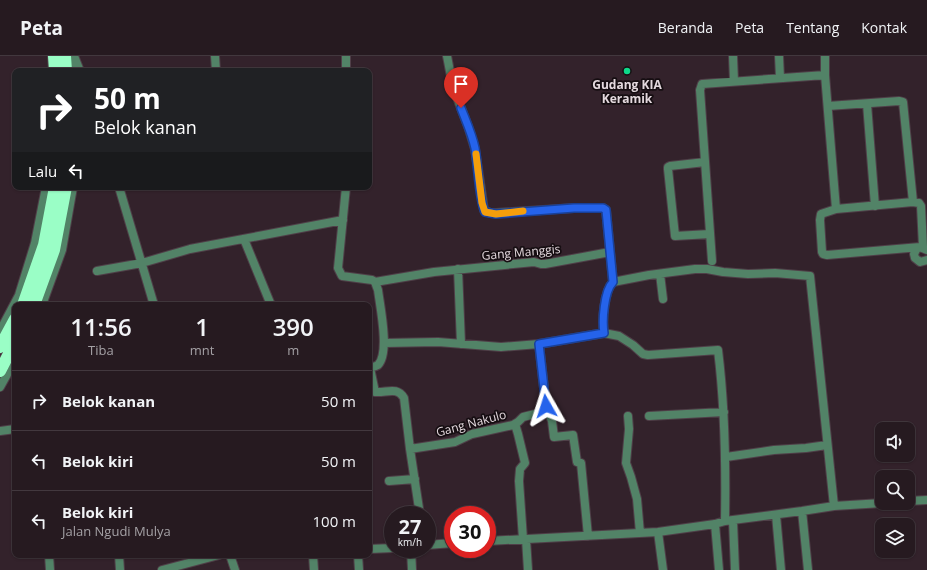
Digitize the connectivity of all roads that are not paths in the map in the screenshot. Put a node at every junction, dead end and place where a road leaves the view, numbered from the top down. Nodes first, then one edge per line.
1 (65, 56) edge
2 (71, 56) edge
3 (74, 56) edge
4 (215, 56) edge
5 (346, 56) edge
6 (448, 56) edge
7 (733, 56) edge
8 (779, 56) edge
9 (825, 56) edge
10 (66, 68) edge
11 (72, 68) edge
12 (79, 68) edge
13 (216, 68) edge
14 (346, 68) edge
15 (825, 75) junction
16 (780, 78) junction
17 (734, 81) junction
18 (867, 104) junction
19 (828, 106) junction
20 (706, 162) junction
21 (45, 190) edge
22 (54, 190) edge
23 (65, 190) edge
24 (72, 190) edge
25 (120, 190) edge
26 (346, 190) edge
27 (914, 202) junction
28 (875, 206) junction
29 (836, 209) junction
30 (343, 220) junction
31 (710, 234) junction
32 (244, 239) junction
33 (922, 249) edge
34 (610, 252) junction
35 (927, 260) edge
36 (712, 261) dead end
37 (142, 262) junction
38 (458, 269) junction
39 (97, 271) dead end
40 (660, 274) junction
41 (375, 282) junction
42 (613, 282) junction
43 (663, 299) dead end
44 (15, 302) edge
45 (25, 302) edge
46 (35, 302) edge
47 (43, 302) edge
48 (153, 302) edge
49 (270, 302) edge
50 (12, 308) edge
51 (12, 325) edge
52 (0, 331) edge
53 (604, 333) junction
54 (384, 343) junction
55 (462, 344) junction
56 (539, 344) junction
57 (0, 347) edge
58 (12, 348) edge
59 (12, 366) edge
60 (372, 367) edge
61 (0, 371) edge
62 (372, 378) edge
63 (0, 388) edge
64 (547, 411) junction
65 (724, 412) junction
66 (628, 416) dead end
67 (649, 416) dead end
68 (515, 424) junction
69 (12, 429) edge
70 (0, 431) edge
71 (827, 445) junction
72 (410, 449) junction
73 (726, 457) junction
74 (415, 479) junction
75 (389, 481) dead end
76 (927, 500) edge
77 (915, 501) edge
78 (875, 503) edge
79 (419, 506) edge
80 (834, 506) junction
81 (802, 512) junction
82 (776, 515) junction
83 (729, 521) junction
84 (715, 524) junction
85 (658, 532) junction
86 (640, 533) junction
87 (588, 536) junction
88 (525, 539) junction
89 (496, 541) edge
90 (384, 548) edge
91 (372, 549) edge
92 (49, 558) edge
93 (119, 558) edge
94 (208, 558) edge
95 (231, 558) edge
96 (313, 558) edge
97 (358, 558) edge
98 (411, 558) edge
99 (50, 570) edge
100 (120, 570) edge
101 (162, 570) edge
102 (234, 570) edge
103 (314, 570) edge
104 (359, 570) edge
105 (412, 570) edge
106 (528, 570) edge
107 (663, 570) edge
108 (719, 570) edge
109 (734, 570) edge
110 (781, 570) edge
111 (808, 570) edge

1 - 10 highway
2 - 11 street
3 - 12 street
4 - 13 street
5 - 14 street
6 - 34 street
7 - 17 street
8 - 16 street
9 - 15 street
15 - 16 street
15 - 19 street
16 - 17 street
17 - 20 street
18 - 19 street
18 - 27 street
18 - 28 street
19 - 29 street
20 - 31 street
20 - 31 street
21 - 44 street
22 - 45 highway
23 - 46 highway
24 - 47 street
25 - 37 street
26 - 30 street
27 - 28 street
27 - 33 street
28 - 29 street
29 - 33 street
30 - 32 street
30 - 41 street
31 - 36 street
32 - 37 street
32 - 49 street
33 - 35 street
34 - 38 street, Gang Manggis
34 - 42 street
37 - 39 street
37 - 48 street
38 - 41 street, Gang Manggis
38 - 55 street
40 - 42 street
40 - 43 street
40 - 71 street
41 - 54 street
42 - 53 street
50 - 52 street
51 - 57 highway
53 - 56 street
53 - 65 street
54 - 55 street
54 - 60 street
55 - 56 street
56 - 64 street
58 - 61 highway
59 - 63 street
62 - 72 street
64 - 68 street, Gang Nakulo
64 - 87 street
65 - 67 street
65 - 73 street
66 - 86 street
68 - 72 street, Gang Nakulo
68 - 88 street
69 - 70 street
71 - 73 street
71 - 80 street
72 - 74 street
73 - 83 street
74 - 75 street
74 - 79 street
76 - 77 street
78 - 80 street
80 - 81 street
81 - 82 street
81 - 111 street
82 - 83 street
82 - 110 street
83 - 84 street
83 - 109 street
84 - 85 street
84 - 108 street
85 - 86 street
85 - 107 street
86 - 87 street
87 - 88 street
88 - 89 street
88 - 106 street
90 - 91 street
92 - 99 street
93 - 100 street
94 - 101 street
95 - 102 street
96 - 103 street
97 - 104 street
98 - 105 street

